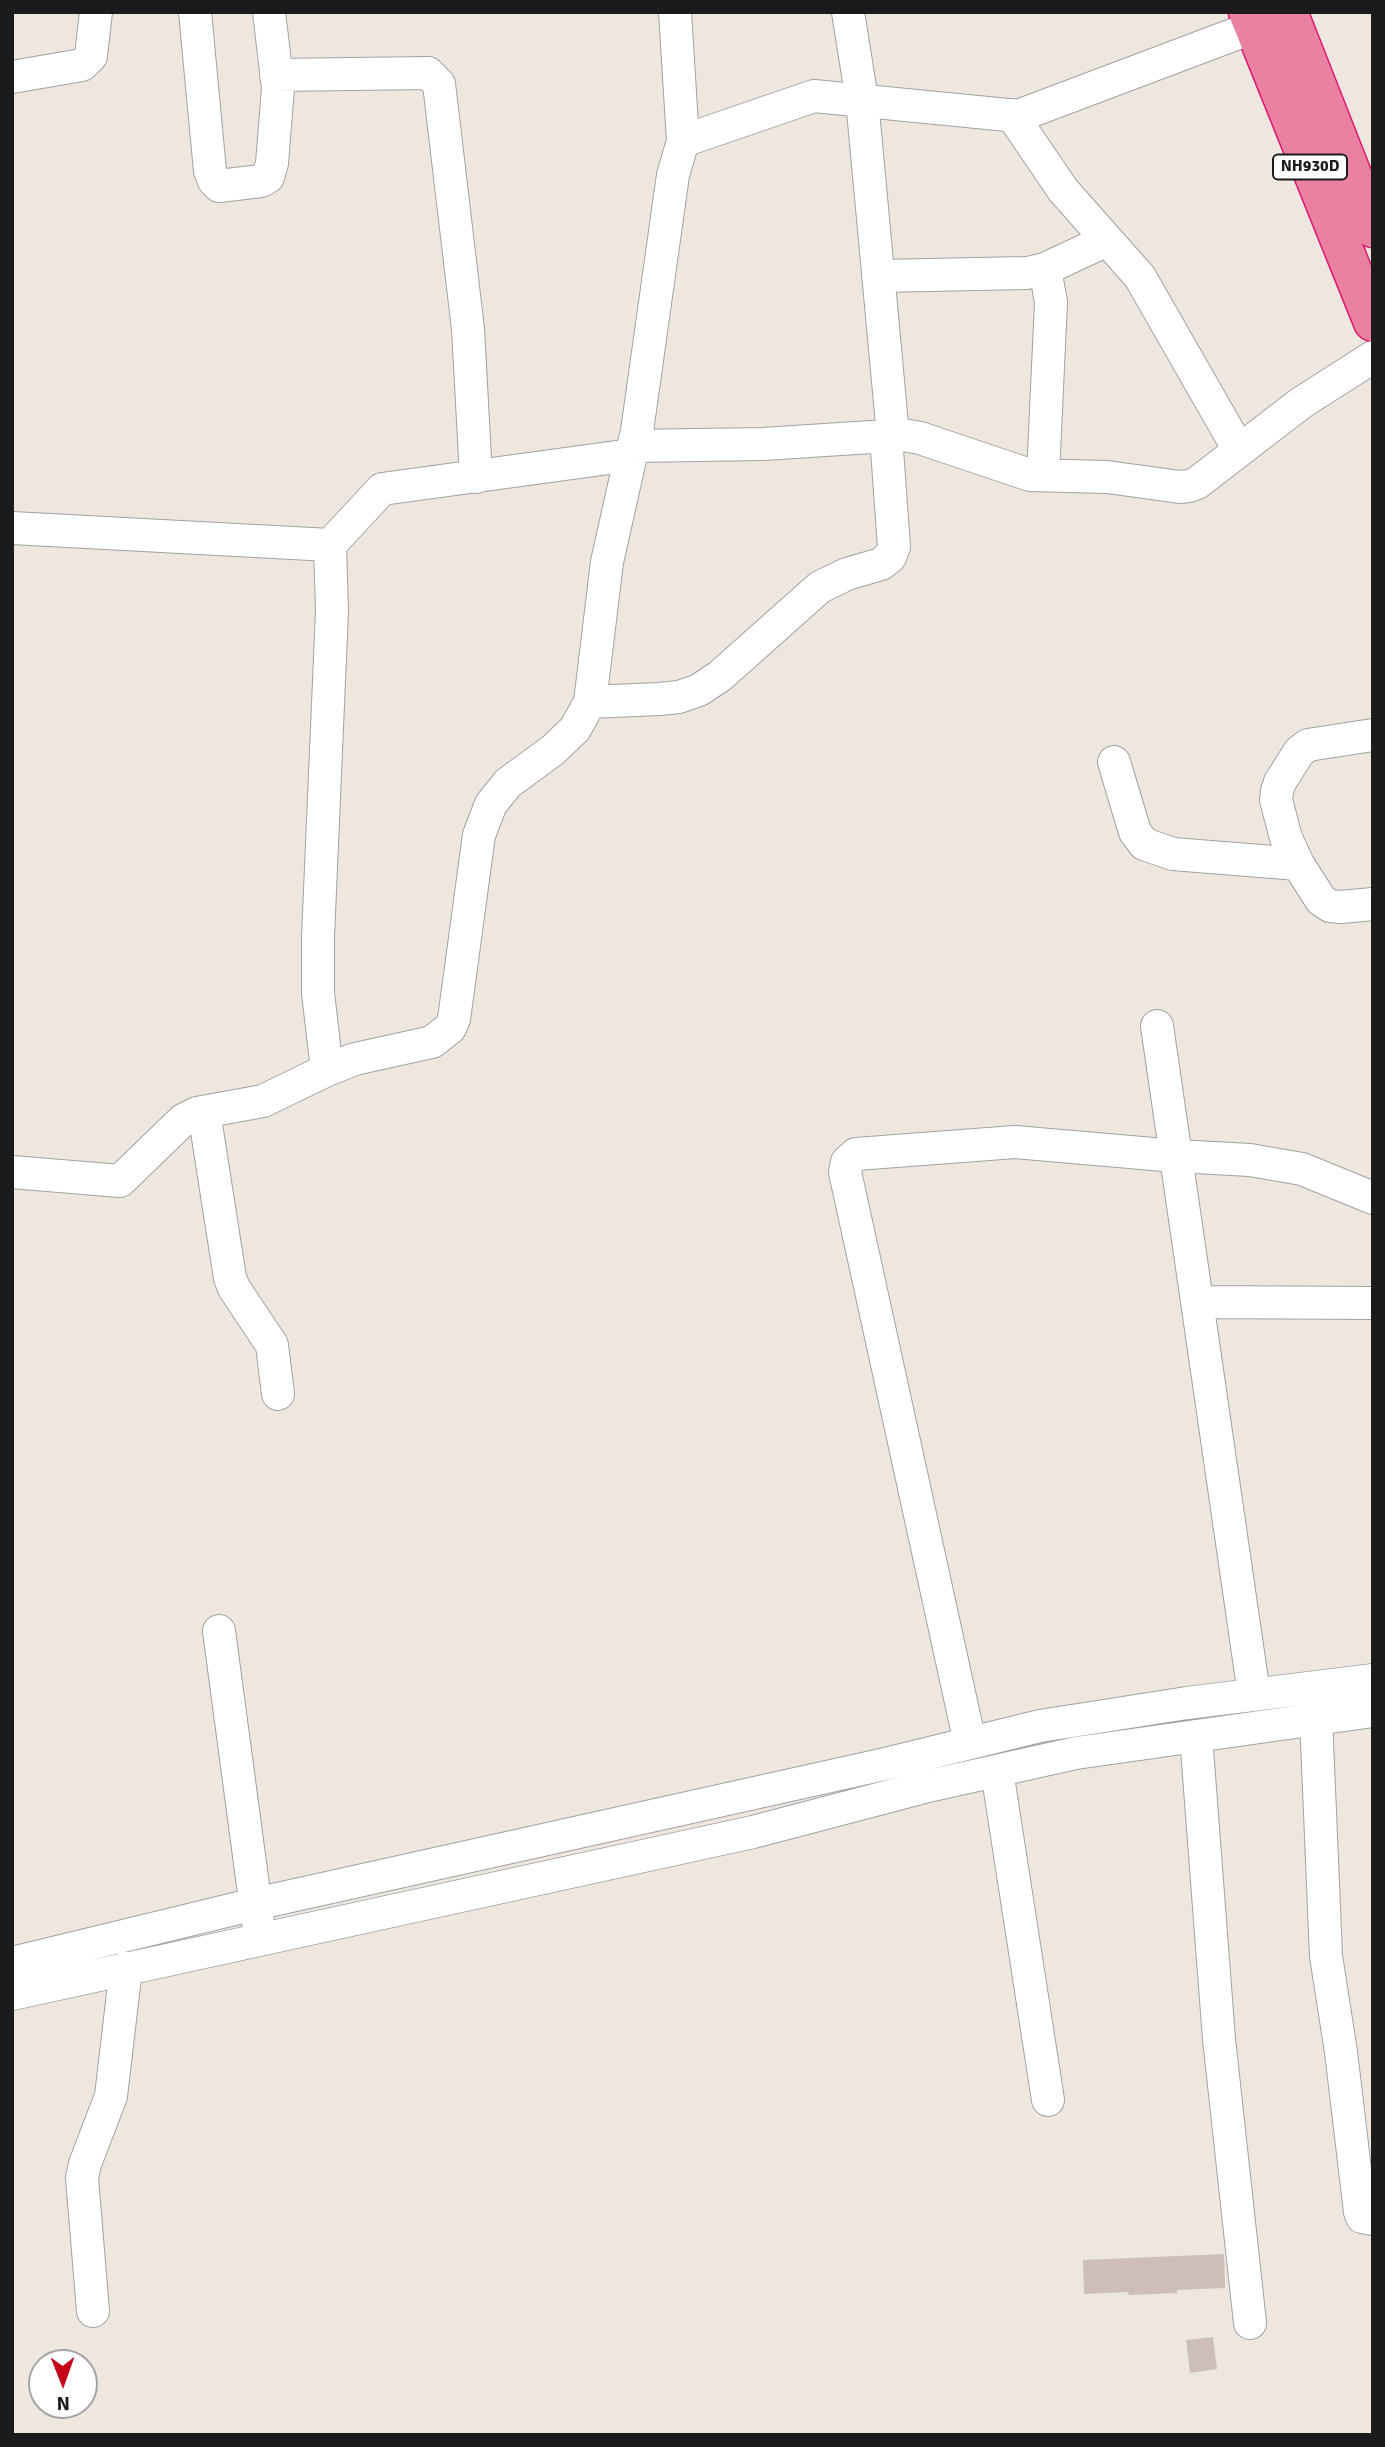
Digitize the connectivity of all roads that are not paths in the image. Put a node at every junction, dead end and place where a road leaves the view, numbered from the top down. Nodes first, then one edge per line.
1 (96, 12) edge
2 (195, 12) edge
3 (269, 12) edge
4 (675, 12) edge
5 (848, 12) edge
6 (1263, 17) edge
7 (276, 75) junction
8 (12, 77) edge
9 (862, 100) junction
10 (1012, 115) junction
11 (683, 141) junction
12 (1373, 228) edge
13 (1107, 240) junction
14 (1045, 269) junction
15 (878, 276) junction
16 (1373, 322) edge
17 (1373, 357) edge
18 (889, 436) junction
19 (1239, 450) junction
20 (632, 451) junction
21 (1043, 475) junction
22 (475, 477) junction
23 (12, 528) edge
24 (330, 545) junction
25 (590, 702) junction
26 (1371, 742) edge
27 (1114, 762) dead end
28 (1298, 864) junction
29 (1373, 904) edge
30 (1157, 1026) dead end
31 (327, 1070) junction
32 (204, 1112) junction
33 (1176, 1157) junction
34 (12, 1172) edge
35 (1373, 1198) edge
36 (1197, 1302) junction
37 (1373, 1303) edge
38 (278, 1394) dead end
39 (219, 1631) dead end
40 (1373, 1680) edge
41 (1254, 1694) junction
42 (1373, 1711) edge
43 (1315, 1717) junction
44 (1196, 1736) junction
45 (970, 1743) junction
46 (997, 1771) junction
47 (442, 1863) junction
48 (449, 1897) junction
49 (255, 1904) junction
50 (261, 1938) junction
51 (12, 1963) edge
52 (126, 1968) junction
53 (12, 1994) edge
54 (1048, 2100) dead end
55 (1373, 2219) edge
56 (93, 2311) dead end
57 (1250, 2323) dead end

1 - 8 street
2 - 7 street
3 - 7 street
4 - 11 street
5 - 9 street
6 - 10 street
6 - 12 highway, NH930D
6 - 16 highway, NH930D
7 - 22 street
9 - 10 street
9 - 11 street
9 - 15 street
10 - 13 street
11 - 20 street
13 - 14 street
13 - 19 street
14 - 15 street
14 - 21 street
15 - 18 street
17 - 19 street
18 - 20 street
18 - 21 street
18 - 25 street
19 - 21 street
20 - 22 street
20 - 25 street
22 - 24 street
23 - 24 street
24 - 31 street
25 - 31 street
26 - 28 street
27 - 28 street
28 - 29 street
30 - 33 street
31 - 32 street
32 - 34 street
32 - 38 street
33 - 35 street
33 - 36 street
33 - 45 street
36 - 37 street
36 - 41 street
39 - 49 street
40 - 41 street
41 - 45 street
42 - 43 street
43 - 44 street
43 - 55 street
44 - 46 street
44 - 57 street
45 - 47 street
46 - 48 street
46 - 54 street
47 - 48 street
47 - 49 street
48 - 50 street
49 - 50 street
49 - 51 street
50 - 52 street
52 - 53 street
52 - 56 street

